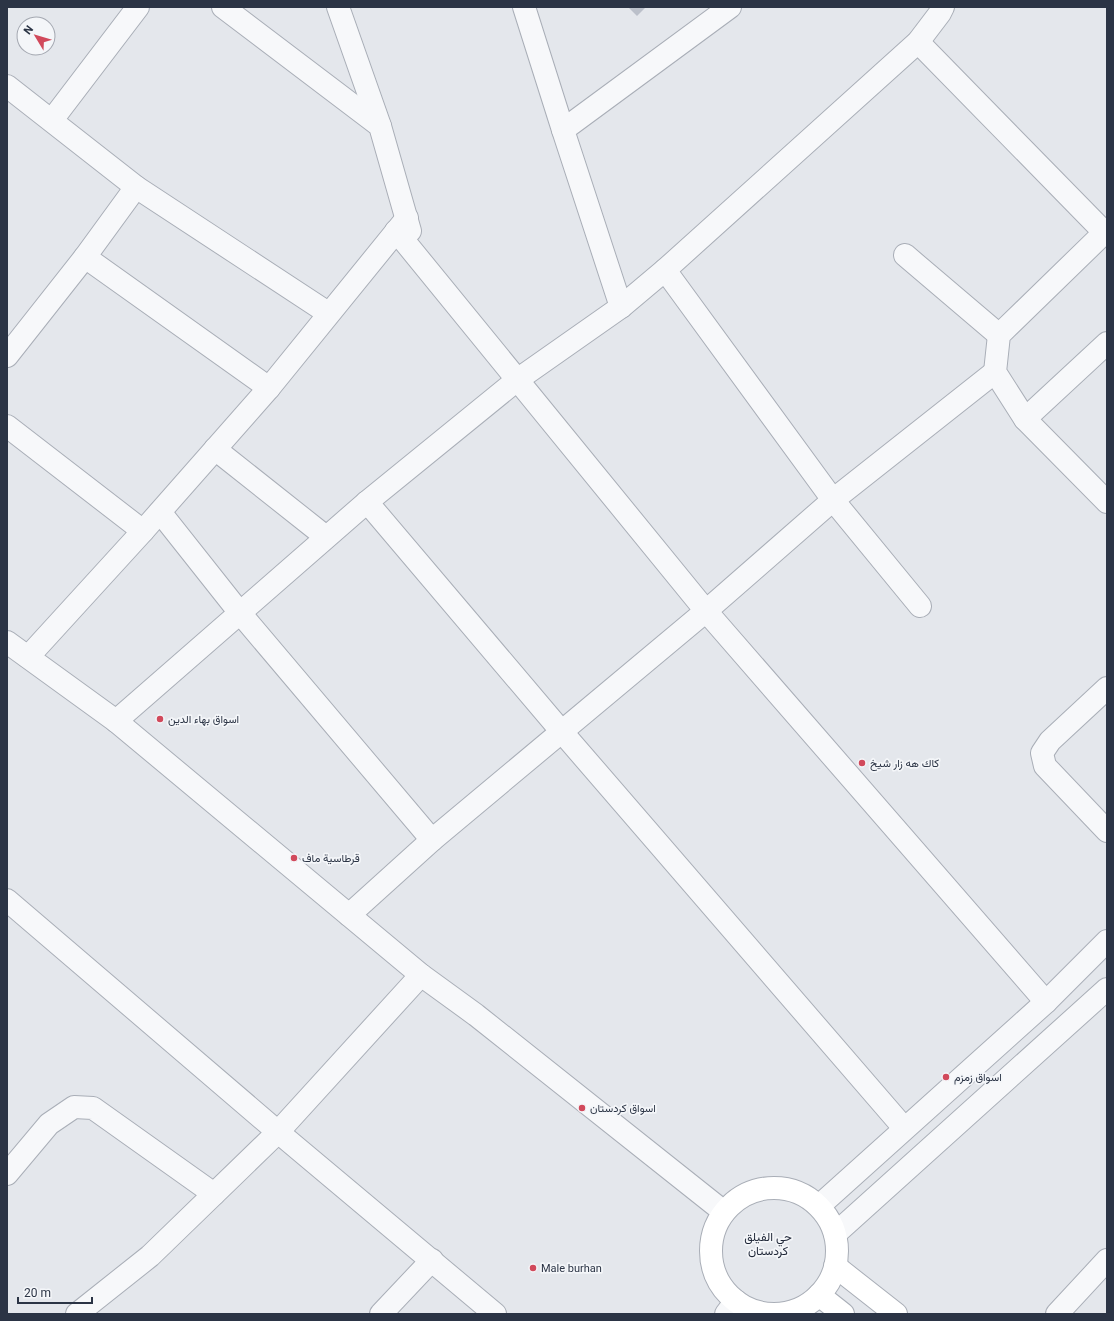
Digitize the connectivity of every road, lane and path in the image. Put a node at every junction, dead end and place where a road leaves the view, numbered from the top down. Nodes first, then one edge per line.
1 (138, 7) edge
2 (222, 7) edge
3 (338, 7) edge
4 (524, 7) edge
5 (943, 7) edge
6 (722, 10) edge
7 (918, 42) junction
8 (7, 86) edge
9 (52, 120) junction
10 (380, 126) junction
11 (563, 130) junction
12 (136, 187) junction
13 (401, 225) junction
14 (1106, 231) edge
15 (906, 255) dead end
16 (85, 256) junction
17 (665, 270) junction
18 (620, 307) junction
19 (328, 313) junction
20 (999, 335) junction
21 (1107, 343) edge
22 (7, 356) edge
23 (995, 372) junction
24 (517, 380) junction
25 (269, 388) junction
26 (1025, 419) junction
27 (7, 426) edge
28 (215, 449) junction
29 (833, 500) junction
30 (367, 502) junction
31 (1107, 502) edge
32 (160, 512) junction
33 (143, 531) junction
34 (326, 537) junction
35 (920, 606) dead end
36 (706, 611) junction
37 (240, 613) junction
38 (7, 642) edge
39 (28, 657) junction
40 (1107, 688) edge
41 (116, 721) junction
42 (562, 732) junction
43 (1107, 831) edge
44 (432, 840) junction
45 (7, 900) edge
46 (348, 915) junction
47 (1107, 941) edge
48 (421, 976) junction
49 (1107, 989) edge
50 (1046, 1002) junction
51 (904, 1128) junction
52 (278, 1132) junction
53 (7, 1174) edge
54 (214, 1194) junction
55 (819, 1206) junction
56 (724, 1212) junction
57 (835, 1234) junction
58 (432, 1260) junction
59 (1107, 1260) edge
60 (835, 1266) junction
61 (819, 1295) junction
62 (731, 1307) edge
63 (492, 1313) edge
64 (77, 1314) edge
65 (381, 1314) edge
66 (843, 1314) edge
67 (896, 1314) edge
68 (1057, 1314) edge

1 - 9 street
2 - 10 street
3 - 10 street
4 - 11 street
5 - 7 street
6 - 11 street
7 - 14 street
7 - 17 street
8 - 9 street
9 - 12 street
10 - 13 street
11 - 18 street
12 - 16 street
12 - 19 street
13 - 19 street
13 - 24 street
14 - 20 street
15 - 20 street
16 - 22 street
16 - 25 street
17 - 18 street
17 - 29 street
18 - 24 street
19 - 25 street
20 - 23 street
21 - 26 street
23 - 26 street
23 - 29 street
24 - 30 street
24 - 36 street
25 - 28 street
26 - 31 street
27 - 33 street
28 - 32 street
28 - 34 street
29 - 35 street
29 - 36 street
30 - 34 street
30 - 42 street
32 - 33 street
32 - 37 street
33 - 39 street
34 - 37 street
36 - 42 street
36 - 50 street
37 - 41 street
37 - 44 street
38 - 39 street
39 - 41 street
40 - 43 street
41 - 46 street
42 - 44 street
42 - 51 street
44 - 46 street
45 - 52 street
46 - 48 street
47 - 50 street
48 - 52 street
48 - 56 street
49 - 57 street
50 - 51 street
51 - 55 street
52 - 54 street
52 - 58 street
53 - 54 street
54 - 64 street
55 - 56 street
55 - 57 street
56 - 62 street
57 - 60 street
58 - 63 street
58 - 65 street
59 - 68 street
60 - 61 street
60 - 67 street
61 - 62 street
61 - 66 street

